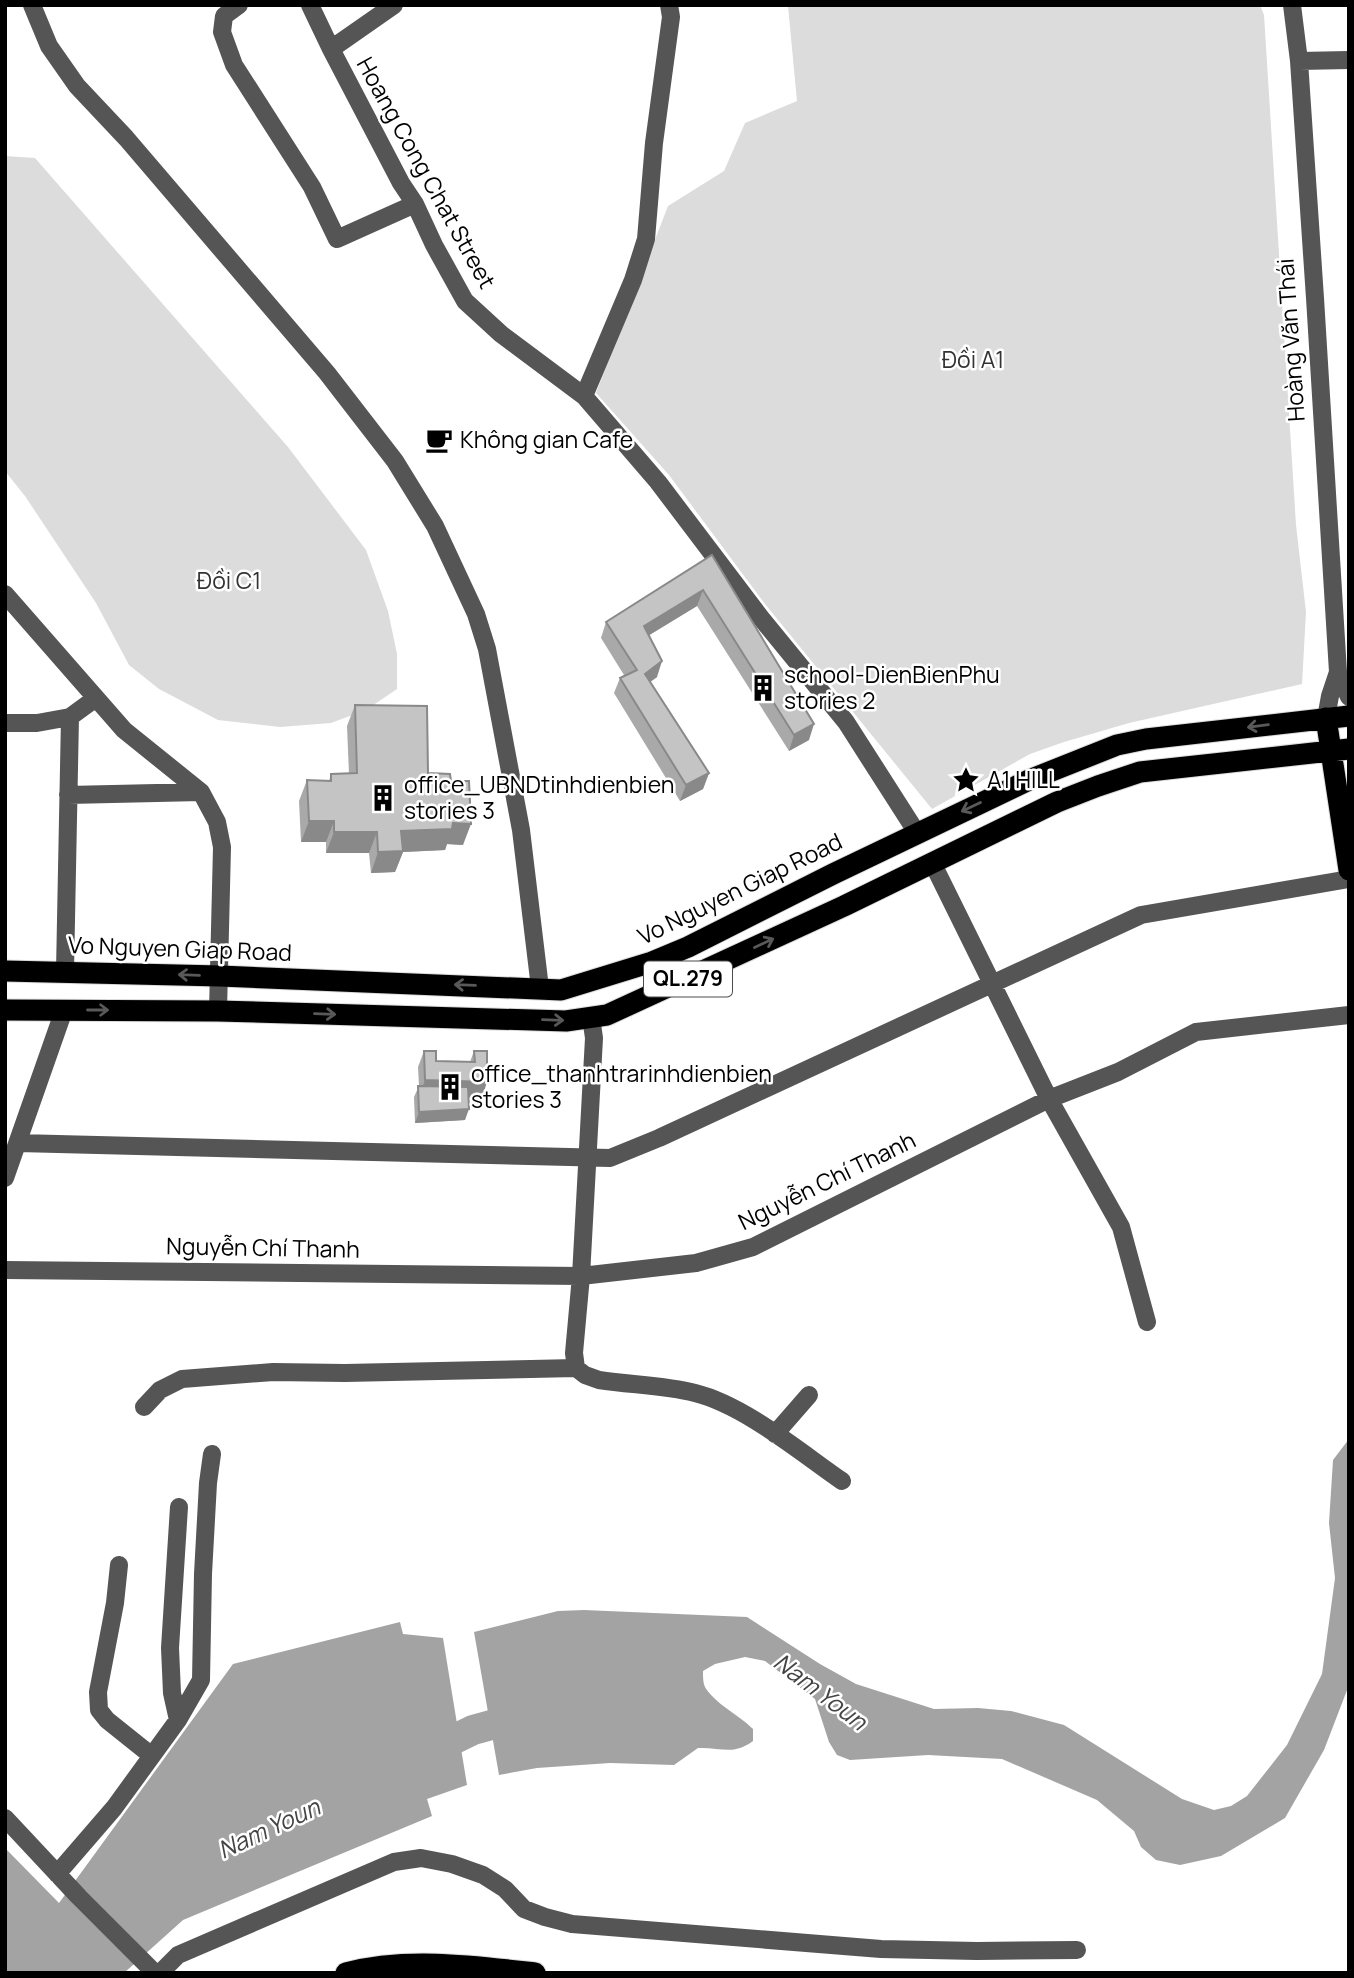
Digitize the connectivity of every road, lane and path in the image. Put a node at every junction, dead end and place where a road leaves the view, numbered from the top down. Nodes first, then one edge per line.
1 (32, 5) edge
2 (239, 5) edge
3 (310, 5) edge
4 (394, 5) edge
5 (669, 5) edge
6 (1293, 5) edge
7 (331, 49) junction
8 (1349, 60) edge
9 (1299, 61) junction
10 (415, 204) junction
11 (584, 396) junction
12 (5, 594) edge
13 (1338, 673) junction
14 (96, 698) junction
15 (1349, 698) edge
16 (1349, 716) edge
17 (70, 718) junction
18 (1326, 718) junction
19 (5, 723) edge
20 (1340, 751) edge
21 (201, 792) junction
22 (68, 795) junction
23 (917, 833) junction
24 (932, 862) junction
25 (1349, 870) edge
26 (1349, 879) edge
27 (5, 971) edge
28 (65, 971) junction
29 (220, 976) junction
30 (363, 981) junction
31 (992, 983) junction
32 (540, 988) junction
33 (5, 1010) edge
34 (64, 1010) junction
35 (218, 1011) junction
36 (362, 1015) junction
37 (1349, 1015) edge
38 (591, 1017) junction
39 (1049, 1099) junction
40 (18, 1143) junction
41 (587, 1157) junction
42 (5, 1178) edge
43 (5, 1270) edge
44 (581, 1276) junction
45 (1147, 1322) dead end
46 (576, 1368) junction
47 (809, 1395) dead end
48 (144, 1407) dead end
49 (775, 1434) junction
50 (212, 1454) dead end
51 (842, 1481) dead end
52 (179, 1507) dead end
53 (119, 1565) dead end
54 (178, 1720) junction
55 (152, 1756) junction
56 (5, 1818) edge
57 (57, 1874) junction
58 (1076, 1950) dead end
59 (155, 1971) edge
60 (346, 1973) edge
61 (535, 1973) edge

1 - 32 street
2 - 10 street
3 - 7 street, Hoang Cong Chat Street
4 - 7 street
5 - 11 street
6 - 9 street, Hoàng Văn Thái
7 - 10 street, Hoang Cong Chat Street
8 - 9 street
9 - 13 street, Hoàng Văn Thái
10 - 11 street, Hoang Cong Chat Street
11 - 23 street, Hoang Cong Chat Street
12 - 14 street
13 - 15 street
13 - 18 street
14 - 17 street
14 - 21 street
16 - 18 highway, Vo Nguyen Giap Road / QL.279
17 - 19 street
17 - 22 street
18 - 20 highway
18 -> 23 highway, Vo Nguyen Giap Road / QL.279
20 - 24 highway, QL.279
20 - 25 highway
21 - 22 street
21 - 29 street
22 - 28 street
23 - 24 highway
23 - 32 highway, Vo Nguyen Giap Road / QL.279
24 - 31 street
38 -> 24 highway, QL.279
26 - 31 street
27 - 28 highway, Vo Nguyen Giap Road / QL.279
29 -> 28 highway, Vo Nguyen Giap Road / QL.279
28 - 34 highway
29 - 30 highway, Vo Nguyen Giap Road / QL.279
29 - 35 street
32 -> 30 highway, Vo Nguyen Giap Road / QL.279
30 - 36 highway
31 - 39 street
31 - 41 street
33 - 34 highway, QL.279
34 -> 35 highway, QL.279
34 - 40 street
35 -> 36 highway, QL.279
36 -> 38 highway, QL.279
37 - 39 street, Nguyễn Chí Thanh
38 - 41 street
39 - 44 street, Nguyễn Chí Thanh
39 - 45 street
40 - 41 street
40 - 42 street
41 - 44 street
43 - 44 street, Nguyễn Chí Thanh
44 - 46 street
46 - 48 street
46 - 49 street
47 - 49 street
49 - 51 street
50 - 54 street
52 - 54 street
53 - 55 street
54 - 55 street
55 - 57 street
56 - 57 street
57 - 59 street
58 - 59 street
60 - 61 highway

